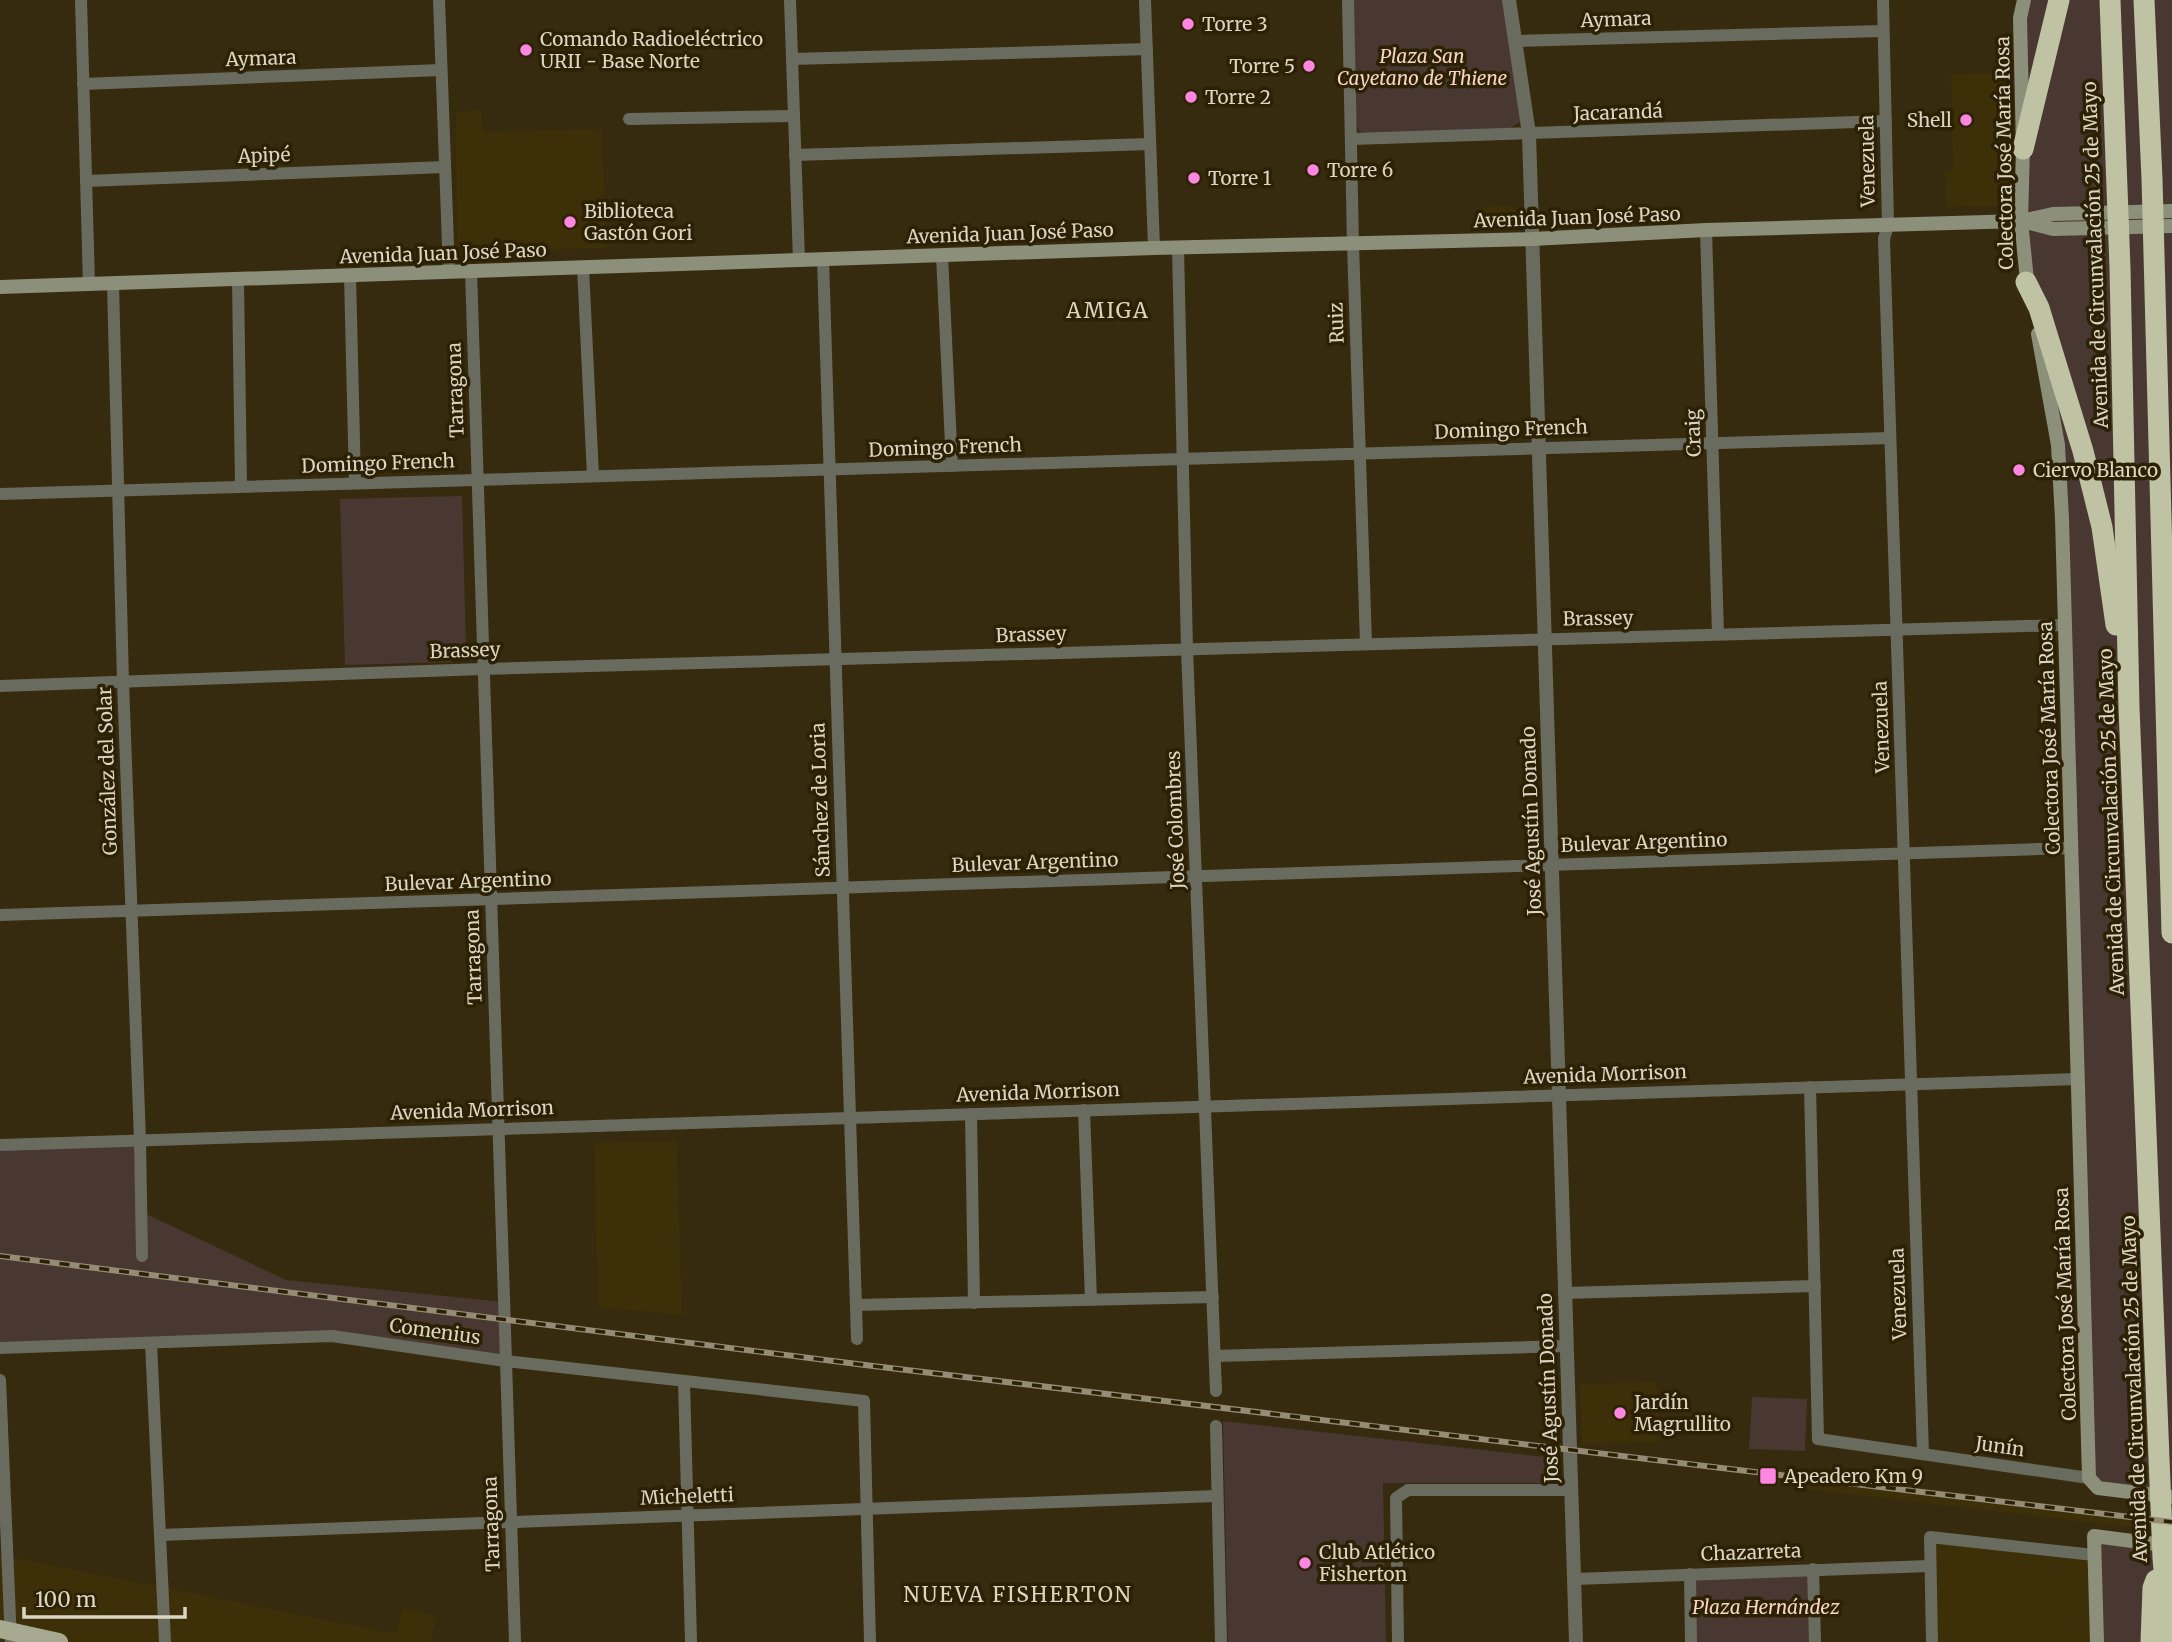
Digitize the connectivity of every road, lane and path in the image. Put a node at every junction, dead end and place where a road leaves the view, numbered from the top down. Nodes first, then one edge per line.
1 (81, 0) edge
2 (439, 0) edge
3 (790, 0) edge
4 (1145, 0) edge
5 (1348, 0) edge
6 (1509, 0) edge
7 (1883, 0) edge
8 (2024, 0) edge
9 (2059, 0) edge
10 (2110, 0) edge
11 (2144, 0) edge
12 (1884, 31) junction
13 (1517, 41) junction
14 (1147, 49) junction
15 (792, 59) junction
16 (441, 70) junction
17 (83, 84) junction
18 (794, 116) junction
19 (629, 120) dead end
20 (1886, 121) junction
21 (1529, 134) junction
22 (1352, 139) junction
23 (1150, 144) junction
24 (2023, 149) junction
25 (795, 155) junction
26 (445, 167) junction
27 (86, 181) junction
28 (2172, 211) edge
29 (2021, 220) junction
30 (1888, 225) junction
31 (2172, 226) edge
32 (1706, 230) junction
33 (1532, 239) junction
34 (1353, 244) junction
35 (1154, 248) junction
36 (1178, 248) junction
37 (942, 255) junction
38 (823, 259) junction
39 (799, 260) junction
40 (583, 267) junction
41 (471, 271) junction
42 (449, 272) junction
43 (350, 276) junction
44 (238, 279) junction
45 (2026, 282) junction
46 (89, 284) junction
47 (113, 284) junction
48 (0, 287) edge
49 (1890, 438) junction
50 (1712, 444) junction
51 (1539, 447) junction
52 (1359, 454) junction
53 (1183, 459) junction
54 (952, 466) junction
55 (829, 469) junction
56 (593, 476) junction
57 (477, 480) junction
58 (355, 483) junction
59 (241, 486) junction
60 (119, 490) junction
61 (0, 494) edge
62 (2064, 625) junction
63 (1898, 629) junction
64 (1718, 634) junction
65 (1545, 638) junction
66 (1366, 644) junction
67 (1188, 649) junction
68 (835, 659) junction
69 (483, 669) junction
70 (123, 682) junction
71 (0, 685) edge
72 (2172, 698) edge
73 (2129, 707) junction
74 (2167, 769) junction
75 (2071, 848) junction
76 (1905, 853) junction
77 (1551, 865) junction
78 (1196, 876) junction
79 (842, 888) junction
80 (491, 899) junction
81 (131, 911) junction
82 (0, 915) edge
83 (2172, 933) edge
84 (2078, 1079) junction
85 (1910, 1084) junction
86 (1810, 1087) junction
87 (1559, 1095) junction
88 (1205, 1106) junction
89 (1084, 1110) junction
90 (971, 1114) junction
91 (849, 1118) junction
92 (498, 1129) junction
93 (140, 1140) junction
94 (0, 1145) edge
95 (142, 1256) dead end
96 (1815, 1286) junction
97 (1564, 1293) junction
98 (1213, 1297) junction
99 (1091, 1299) junction
100 (974, 1303) junction
101 (856, 1305) junction
102 (857, 1339) dead end
103 (151, 1343) junction
104 (1566, 1346) junction
105 (0, 1348) edge
106 (1215, 1356) junction
107 (506, 1361) junction
108 (0, 1380) edge
109 (684, 1381) junction
110 (1216, 1391) dead end
111 (1216, 1426) dead end
112 (1923, 1454) junction
113 (2090, 1478) junction
114 (1571, 1490) junction
115 (1216, 1496) junction
116 (2172, 1497) edge
117 (867, 1508) junction
118 (687, 1516) junction
119 (510, 1522) junction
120 (159, 1535) junction
121 (2167, 1552) edge
122 (2094, 1555) junction
123 (1930, 1566) junction
124 (1813, 1569) junction
125 (1690, 1574) junction
126 (1575, 1579) junction
127 (7, 1634) edge
128 (59, 1642) edge
129 (165, 1642) edge
130 (515, 1642) edge
131 (691, 1642) edge
132 (870, 1642) edge
133 (1220, 1642) edge
134 (1398, 1642) edge
135 (1576, 1642) edge
136 (1691, 1642) edge
137 (1815, 1642) edge
138 (1932, 1642) edge
139 (2097, 1642) edge
140 (2151, 1642) edge
141 (2170, 1642) edge

1 - 17 street
2 - 16 street
3 - 15 street
4 - 14 street
5 - 22 street, Ruiz
6 - 13 street, José Agustín Donado
7 - 12 street, Venezuela
8 - 24 main road, Colectora José María Rosa
9 - 24 highway
10 - 73 highway, Avenida de Circunvalación 25 de Mayo
11 - 74 highway
12 - 13 street, Aymara
12 - 20 street, Venezuela
13 - 21 street, José Agustín Donado
14 - 15 street
14 - 23 street
15 - 18 street
16 - 17 street, Aymara
16 - 26 street
17 - 27 street
18 - 19 street
18 - 25 street
20 - 21 street, Jacarandá
20 - 30 street, Venezuela
21 - 22 street, Jacarandá
21 - 33 street, José Agustín Donado
22 - 34 street, Ruiz
23 - 25 street
23 - 35 street
24 - 29 main road, Colectora José María Rosa
25 - 39 street
26 - 27 street, Apipé
26 - 42 street
27 - 46 street
28 - 29 main road, Avenida Juan José Paso
29 - 30 main road, Avenida Juan José Paso
29 - 31 main road, Avenida Juan José Paso
29 - 45 main road, Colectora José María Rosa
30 - 32 main road, Avenida Juan José Paso
30 - 49 street, Venezuela
32 - 33 main road, Avenida Juan José Paso
32 - 50 street, Craig
33 - 34 main road, Avenida Juan José Paso
33 - 51 street, José Agustín Donado
34 - 36 main road, Avenida Juan José Paso
34 - 52 street, Ruiz
35 - 36 main road, Avenida Juan José Paso
35 - 37 main road, Avenida Juan José Paso
36 - 53 street, José Colombres
37 - 38 main road, Avenida Juan José Paso
37 - 54 street
38 - 39 main road, Avenida Juan José Paso
38 - 55 street, Sánchez de Loria
39 - 40 main road, Avenida Juan José Paso
40 - 41 main road, Avenida Juan José Paso
40 - 56 street
41 - 42 main road, Avenida Juan José Paso
41 - 57 street, Tarragona
42 - 43 main road, Avenida Juan José Paso
43 - 44 main road, Avenida Juan José Paso
43 - 58 street
44 - 47 main road, Avenida Juan José Paso
44 - 59 street
45 - 62 main road, Colectora José María Rosa
45 - 73 highway
46 - 47 main road, Avenida Juan José Paso
46 - 48 main road, Avenida Juan José Paso
47 - 60 street, González del Solar
49 - 50 street, Domingo French
49 - 63 street, Venezuela
50 - 51 street, Domingo French
50 - 64 street, Craig
51 - 52 street, Domingo French
51 - 65 street, José Agustín Donado
52 - 53 street, Domingo French
52 - 66 street, Ruiz
53 - 54 street, Domingo French
53 - 67 street, José Colombres
54 - 55 street, Domingo French
55 - 56 street, Domingo French
55 - 68 street, Sánchez de Loria
56 - 57 street, Domingo French
57 - 58 street, Domingo French
57 - 69 street, Tarragona
58 - 59 street, Domingo French
59 - 60 street, Domingo French
60 - 61 street, Domingo French
60 - 70 street, González del Solar
62 - 63 street, Brassey
62 - 75 main road, Colectora José María Rosa
63 - 64 street, Brassey
63 - 76 street, Venezuela
64 - 65 street, Brassey
65 - 66 street, Brassey
65 - 77 street, José Agustín Donado
66 - 67 street, Brassey
67 - 68 street, Brassey
67 - 78 street, José Colombres
68 - 69 street, Brassey
68 - 79 street, Sánchez de Loria
69 - 70 street, Brassey
69 - 80 street, Tarragona
70 - 71 street, Brassey
70 - 81 street, González del Solar
72 - 74 highway
73 - 121 highway, Avenida de Circunvalación 25 de Mayo
74 - 83 highway
75 - 76 street, Bulevar Argentino
75 - 84 main road, Colectora José María Rosa
76 - 77 street, Bulevar Argentino
76 - 85 street, Venezuela
77 - 78 street, Bulevar Argentino
77 - 87 street, José Agustín Donado
78 - 79 street, Bulevar Argentino
78 - 88 street, José Colombres
79 - 80 street, Bulevar Argentino
79 - 91 street, Sánchez de Loria
80 - 81 street, Bulevar Argentino
80 - 92 street, Tarragona
81 - 82 street, Bulevar Argentino
81 - 93 street, González del Solar
84 - 85 street, Avenida Morrison
84 - 113 main road, Colectora José María Rosa
85 - 86 street, Avenida Morrison
85 - 112 street, Venezuela
86 - 87 street, Avenida Morrison
86 - 96 street
87 - 88 street, Avenida Morrison
87 - 97 street, José Agustín Donado
88 - 89 street, Avenida Morrison
88 - 98 street, José Colombres
89 - 90 street, Avenida Morrison
89 - 99 street
90 - 91 street, Avenida Morrison
90 - 100 street
91 - 92 street, Avenida Morrison
91 - 101 street, Sánchez de Loria
92 - 93 street, Avenida Morrison
92 - 107 street, Tarragona
93 - 94 street, Avenida Morrison
93 - 95 street, González del Solar
96 - 97 street
96 - 112 street, Junín
97 - 104 street, José Agustín Donado
98 - 99 street
98 - 106 street, José Colombres
99 - 100 street
100 - 101 street
101 - 102 street, Sánchez de Loria
103 - 105 street, Comenius
103 - 107 street, Comenius
103 - 120 street
104 - 106 street
104 - 114 street, José Agustín Donado
106 - 110 street, José Colombres
107 - 109 street, Comenius
107 - 119 street, Tarragona
108 - 127 street
109 - 117 street, Comenius
109 - 118 street
111 - 115 street
112 - 113 street, Junín
113 - 116 main road, Junín
114 - 126 street, José Agustín Donado
114 - 134 street
115 - 117 street, Micheletti
115 - 133 street
117 - 118 street, Micheletti
117 - 132 street
118 - 119 street, Micheletti
118 - 131 street
119 - 120 street, Micheletti
119 - 130 street, Tarragona
120 - 129 street
121 - 122 main road
121 - 140 highway
121 - 141 highway, Avenida de Circunvalación 25 de Mayo
122 - 123 street
122 - 139 main road
123 - 124 street, Chazarreta
123 - 138 street
124 - 125 street, Chazarreta
124 - 137 street
125 - 126 street, Chazarreta
125 - 136 street
126 - 135 street, José Agustín Donado
127 - 128 main road

